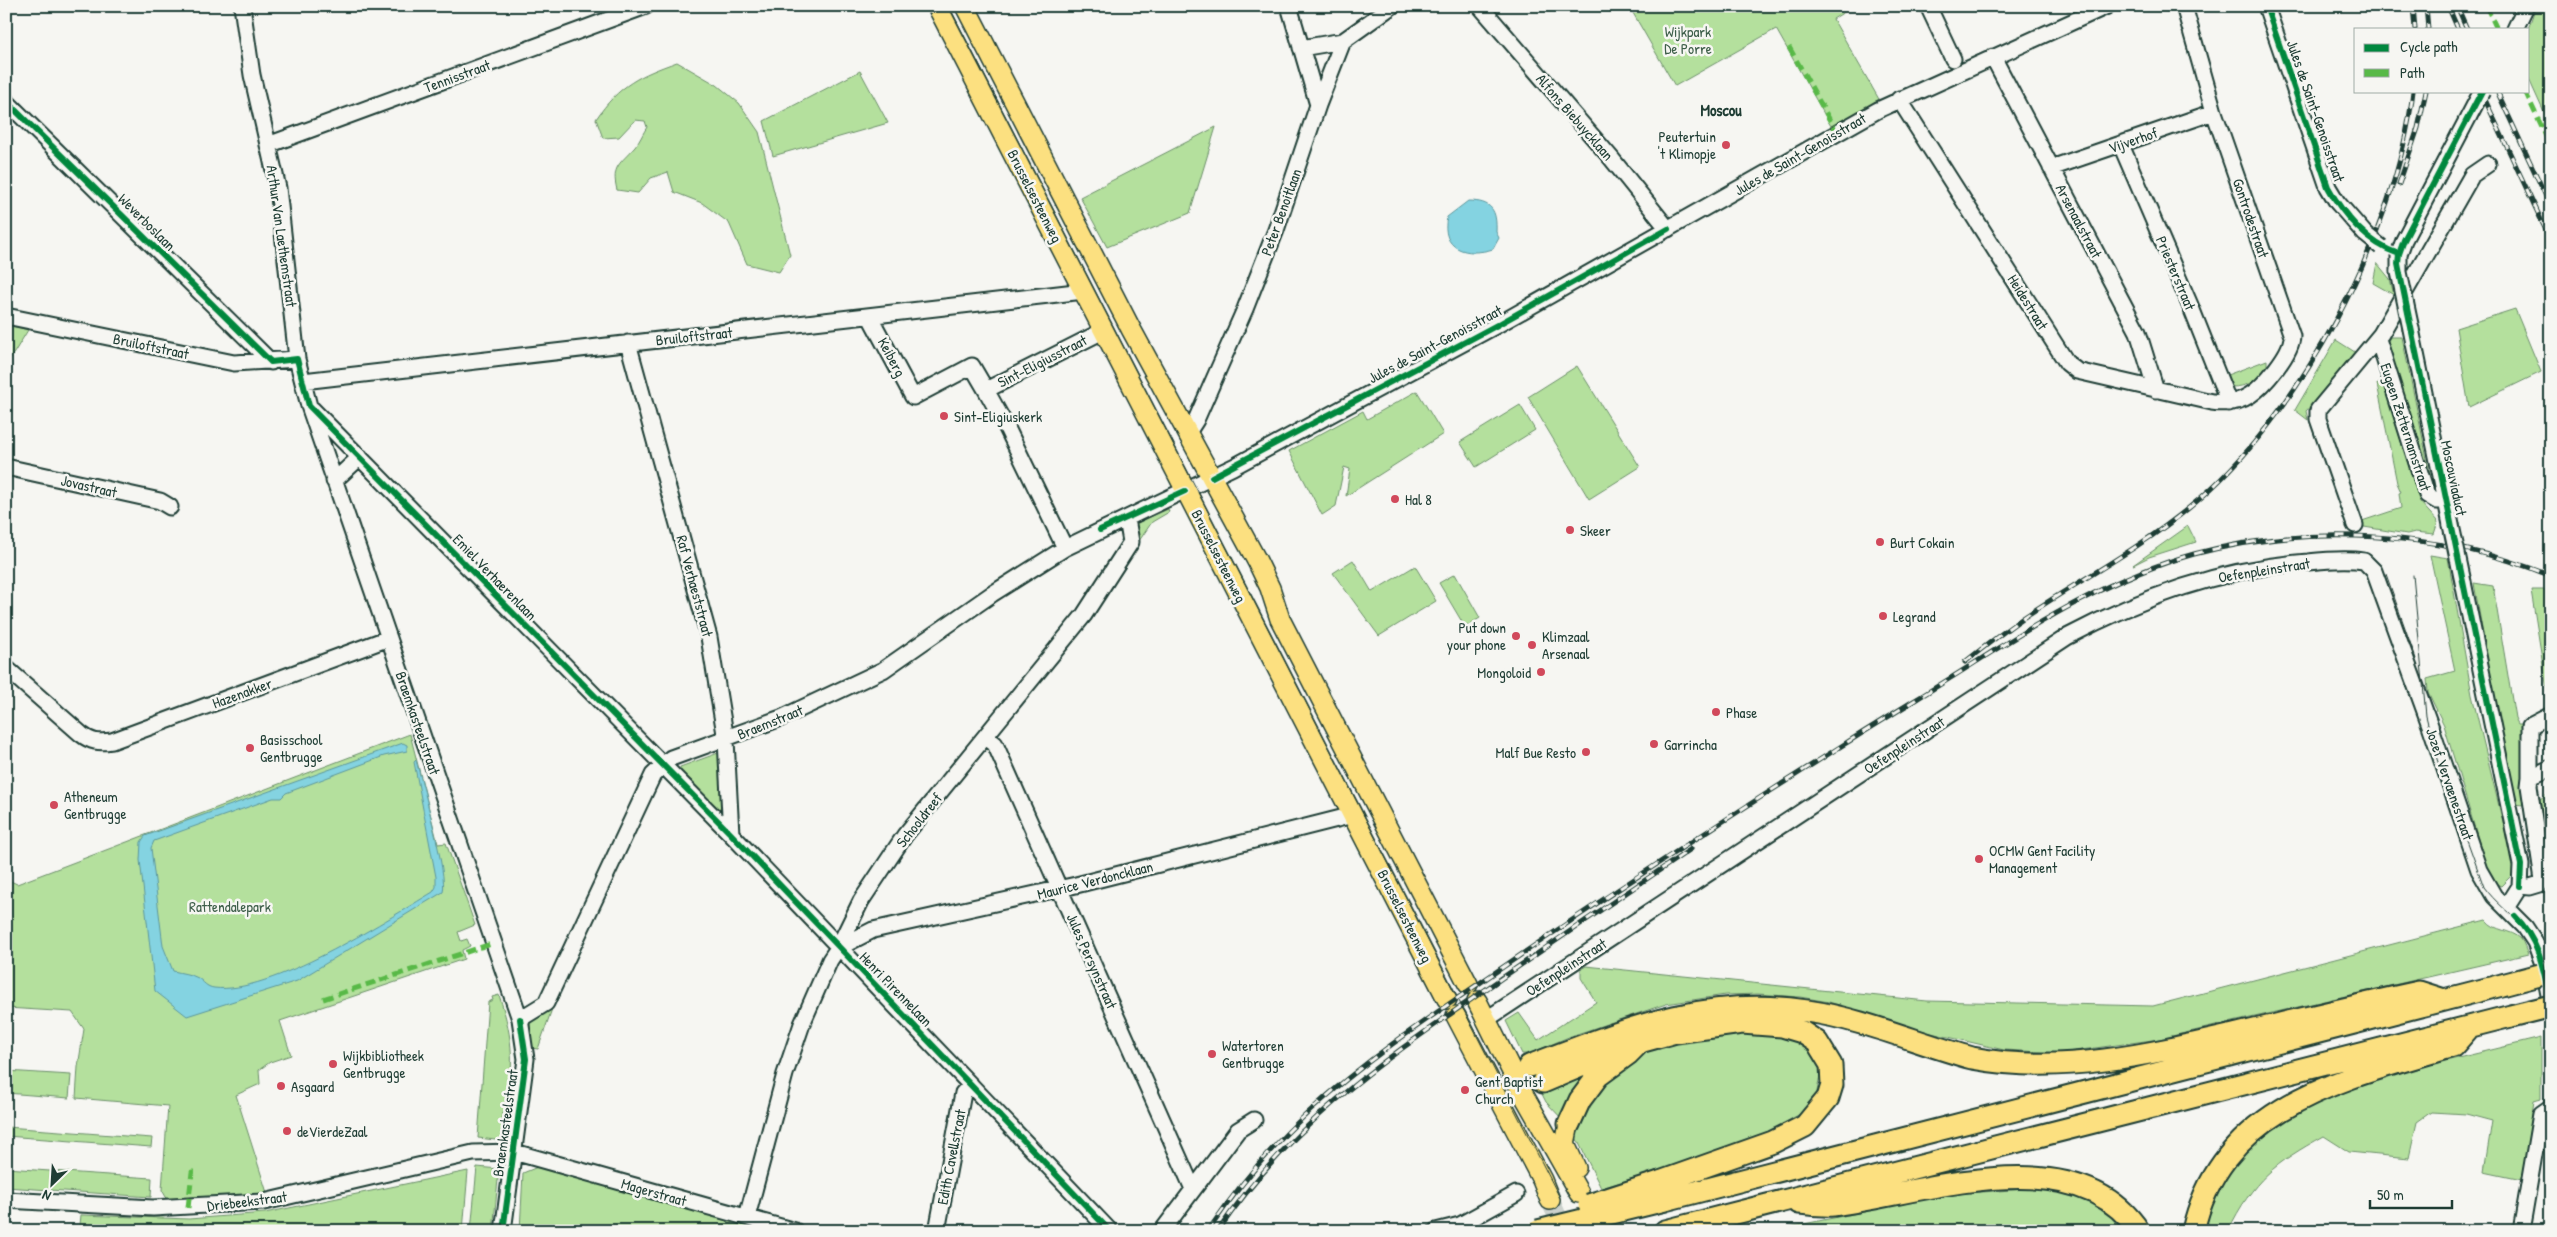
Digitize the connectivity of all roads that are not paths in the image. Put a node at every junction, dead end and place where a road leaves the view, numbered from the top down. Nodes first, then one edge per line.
1 (242, 6) edge
2 (646, 6) edge
3 (938, 6) edge
4 (965, 6) edge
5 (1289, 6) edge
6 (1392, 6) edge
7 (1480, 6) edge
8 (1928, 6) edge
9 (2107, 6) edge
10 (2184, 6) edge
11 (2266, 6) edge
12 (2526, 6) edge
13 (2515, 28) edge
14 (1344, 41) junction
15 (1301, 48) junction
16 (1993, 57) junction
17 (1956, 67) junction
18 (2481, 92) edge
19 (1899, 99) junction
20 (6, 101) edge
21 (1318, 105) junction
22 (2214, 112) junction
23 (2121, 144) junction
24 (268, 145) junction
25 (2488, 164) dead end
26 (2051, 168) junction
27 (1668, 229) junction
28 (2398, 254) junction
29 (1084, 291) junction
30 (6, 316) edge
31 (870, 317) junction
32 (1103, 331) junction
33 (2378, 339) junction
34 (628, 343) junction
35 (297, 359) junction
36 (271, 362) junction
37 (303, 381) junction
38 (986, 390) junction
39 (2156, 390) junction
40 (913, 397) joint
41 (2229, 403) junction
42 (309, 406) junction
43 (1187, 434) junction
44 (360, 457) junction
45 (6, 467) edge
46 (1212, 477) junction
47 (334, 481) junction
48 (1185, 491) junction
49 (2446, 501) junction
50 (170, 508) dead end
51 (1127, 518) junction
52 (2355, 526) dead end
53 (1065, 548) junction
54 (2357, 560) joint
55 (389, 638) junction
56 (6, 668) edge
57 (2551, 715) edge
58 (986, 737) junction
59 (726, 740) junction
60 (662, 767) junction
61 (2551, 768) edge
62 (2530, 776) junction
63 (1352, 815) junction
64 (731, 834) junction
65 (2520, 886) junction
66 (1061, 889) junction
67 (2506, 908) junction
68 (838, 948) junction
69 (2551, 972) edge
70 (1468, 984) dead end
71 (1447, 999) dead end
72 (2444, 1000) junction
73 (1477, 1001) dead end
74 (2551, 1005) edge
75 (1456, 1016) dead end
76 (520, 1019) junction
77 (1487, 1020) junction
78 (2470, 1026) junction
79 (1640, 1042) junction
80 (1521, 1070) junction
81 (1543, 1082) joint
82 (971, 1085) junction
83 (1522, 1092) junction
84 (1500, 1100) junction
85 (2551, 1107) edge
86 (1254, 1120) dead end
87 (1569, 1124) joint
88 (514, 1152) junction
89 (1193, 1189) junction
90 (1663, 1191) junction
91 (1516, 1194) dead end
92 (6, 1200) edge
93 (1550, 1200) tunnel mouth
94 (1781, 1202) junction
95 (747, 1217) junction
96 (1669, 1230) edge
97 (502, 1231) edge
98 (795, 1231) edge
99 (937, 1231) edge
100 (1110, 1231) edge
101 (1162, 1231) edge
102 (1436, 1231) edge
103 (1532, 1231) edge
104 (1538, 1231) edge
105 (2139, 1231) edge
106 (2193, 1231) edge
107 (2520, 1231) edge

1 - 24 street, Arthur Van Laethemstraat
2 - 24 street, Tennisstraat
3 - 29 main road, Brusselsesteenweg
4 - 43 main road, Brusselsesteenweg
5 - 15 street
6 - 14 street
7 - 27 street, Alfons Biebuycklaan
8 - 17 street
9 - 16 street, Jules de Saint-Genoisstraat
10 - 22 street, Gontrodestraat
11 - 28 street, Jules de Saint-Genoisstraat, bridge
12 - 13 street
14 - 15 street
14 - 21 street, Peter Benoitlaan
15 - 21 street
16 - 17 street, Jules de Saint-Genoisstraat
16 - 26 street, Arsenaalstraat
17 - 19 street, Jules de Saint-Genoisstraat
18 - 28 street, bridge
19 - 27 street, Jules de Saint-Genoisstraat
19 - 39 street, Heidestraat
20 - 36 street, Weverboslaan
21 - 43 street, Peter Benoitlaan
22 - 23 street, Vijverhof
22 - 41 street, Gontrodestraat
23 - 26 street, Vijverhof
23 - 41 street, Priesterstraat
24 - 35 street, Arthur Van Laethemstraat
25 - 33 street, Eugeen Zetternamstraat
26 - 39 street, Arsenaalstraat
27 - 46 street, Jules de Saint-Genoisstraat
28 - 49 street, Moscouviaduct, bridge
29 - 31 street, Bruiloftstraat
29 - 32 main road, Brusselsesteenweg
30 - 36 street, Bruiloftstraat
31 - 34 street, Bruiloftstraat
31 - 40 street, Keiberg
32 - 38 street, Sint-Eligiusstraat
32 - 48 main road, Brusselsesteenweg
33 - 49 street, Eugeen Zetternamstraat
33 - 52 street, Eugeen Zetternamstraat
34 - 37 street, Bruiloftstraat
34 - 59 street, Raf Verhaeststraat
35 - 36 street, Bruiloftstraat
35 - 37 street, Arthur Van Laethemstraat
37 - 42 street, Arthur Van Laethemstraat
38 - 40 street, Sint-Eligiusstraat
38 - 53 street
39 - 41 street, Heidestraat
42 - 44 street, Emiel Verhaerenlaan
42 - 47 street, Braemkasteelstraat
43 - 46 main road, Brusselsesteenweg
44 - 47 street
44 - 60 street, Emiel Verhaerenlaan
45 - 50 street, Jovastraat
46 - 48 street, Jules de Saint-Genoisstraat
46 - 70 main road, Brusselsesteenweg
47 - 55 street, Braemkasteelstraat
48 - 51 street
48 - 63 main road, Brusselsesteenweg
49 - 65 street, Moscouviaduct, bridge
51 - 53 street, Braemstraat
51 - 58 street, Schooldreef
53 - 59 street, Braemstraat
54 - 67 street, Jozef Vervaenestraat
54 - 77 street, Oefenpleinstraat
55 - 56 street, Hazenakker
55 - 76 street, Braemkasteelstraat
57 - 62 street
58 - 66 street, Jules Persynstraat
58 - 68 street, Schooldreef
59 - 60 street, Braemstraat
59 - 64 street, Raf Verhaeststraat
60 - 64 street, Henri Pirennelaan
60 - 76 street, Braemstraat
61 - 62 street
62 - 65 street
63 - 66 street, Maurice Verdoncklaan
63 - 71 main road, Brusselsesteenweg
64 - 68 street, Henri Pirennelaan
65 - 67 street
66 - 68 street, Maurice Verdoncklaan
66 - 89 street, Jules Persynstraat
67 - 74 street, Jozef Vervaenestraat
68 - 82 street, Henri Pirennelaan
68 - 95 street, Schooldreef
69 - 72 highway, bridge
72 - 80 highway
72 - 90 highway
73 - 77 main road
74 - 78 highway, bridge
75 - 84 main road
76 - 88 street, Braemkasteelstraat
77 - 80 main road
78 - 94 highway
78 - 106 highway
79 - 81 highway
79 - 87 highway
79 - 90 highway
80 - 83 main road
80 - 84 main road
81 - 83 main road
82 - 99 street, Edith Cavellstraat
82 - 100 street, Henri Pirennelaan
83 - 84 main road
83 - 87 main road
84 - 93 main road
85 - 107 street
86 - 89 street
88 - 92 street, Driebeekstraat
88 - 95 street, Magerstraat
88 - 97 street, Braemkasteelstraat
89 - 101 street
90 - 103 highway, bridge
90 - 104 highway, bridge
91 - 102 street
94 - 96 highway
94 - 105 highway
95 - 98 street, Magerstraat

